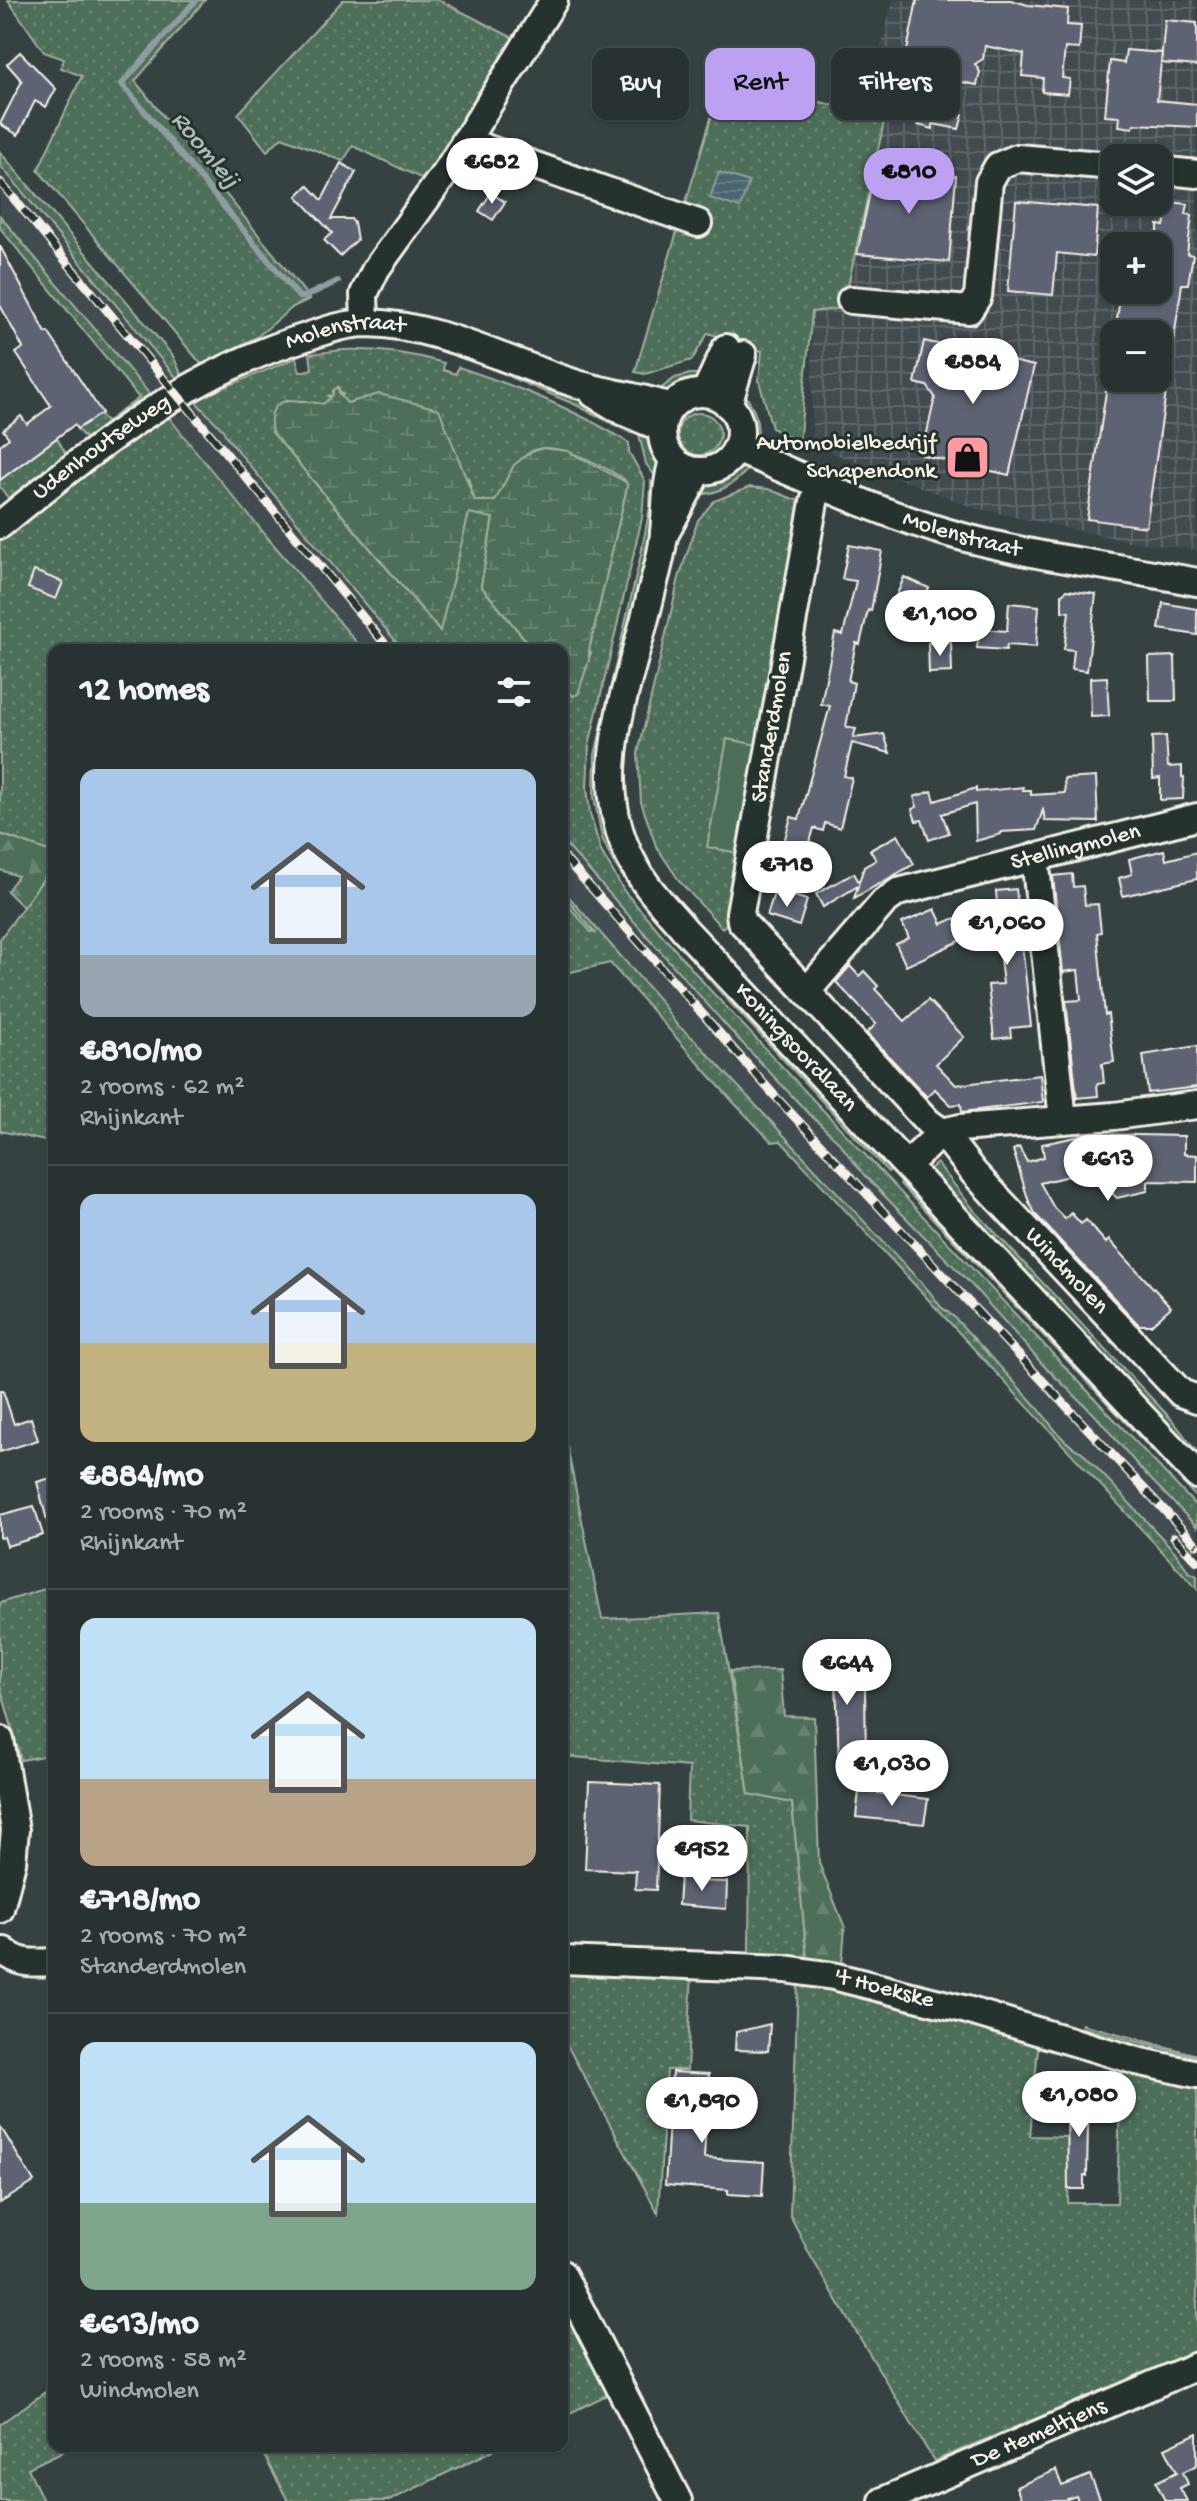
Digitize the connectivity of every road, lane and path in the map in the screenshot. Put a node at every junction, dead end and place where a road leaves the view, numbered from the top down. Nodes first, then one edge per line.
1 (554, 0) edge
2 (465, 141) junction
3 (1100, 165) edge
4 (1172, 171) edge
5 (1197, 174) edge
6 (698, 223) dead end
7 (851, 300) dead end
8 (365, 323) junction
9 (734, 352) dead end
10 (208, 378) joint
11 (716, 399) junction
12 (667, 418) junction
13 (736, 449) junction
14 (673, 460) junction
15 (698, 472) junction
16 (820, 483) junction
17 (0, 525) edge
18 (664, 535) junction
19 (1197, 582) edge
20 (1197, 817) edge
21 (1035, 857) junction
22 (807, 991) junction
23 (1197, 1105) edge
24 (1063, 1120) junction
25 (942, 1132) junction
26 (907, 1165) junction
27 (1197, 1399) edge
28 (1197, 1475) edge
29 (0, 1740) edge
30 (0, 1909) edge
31 (1, 1948) edge
32 (568, 1960) edge
33 (48, 1962) edge
34 (1197, 2074) edge
35 (568, 2286) edge
36 (1197, 2366) edge
37 (678, 2501) edge
38 (883, 2501) edge

1 - 2 street
2 - 6 street
2 - 8 street
3 - 7 street
4 - 5 street
8 - 10 street, Molenstraat
8 - 12 street, Molenstraat
9 - 11 street
10 - 17 street, Udenhoutseweg
11 - 12 street
11 - 13 street
12 - 14 street
13 - 15 street
13 - 16 street, Molenstraat
14 - 15 street
14 - 18 street, Koningsoordlaan
15 - 18 street, Koningsoordlaan
16 - 19 street, Molenstraat
16 - 22 street, Standerdmolen
18 - 26 street, Koningsoordlaan
20 - 21 street, Stellingmolen
21 - 22 street, Stellingmolen
21 - 24 street
22 - 25 street, Standerdmolen
23 - 24 street
24 - 25 street
25 - 26 street
25 - 27 street, Windmolen
26 - 28 street, Koningsoordlaan
29 - 30 street
31 - 33 street
32 - 34 street, 't Hoekske
35 - 37 street
36 - 38 street, De Hemeltjens

